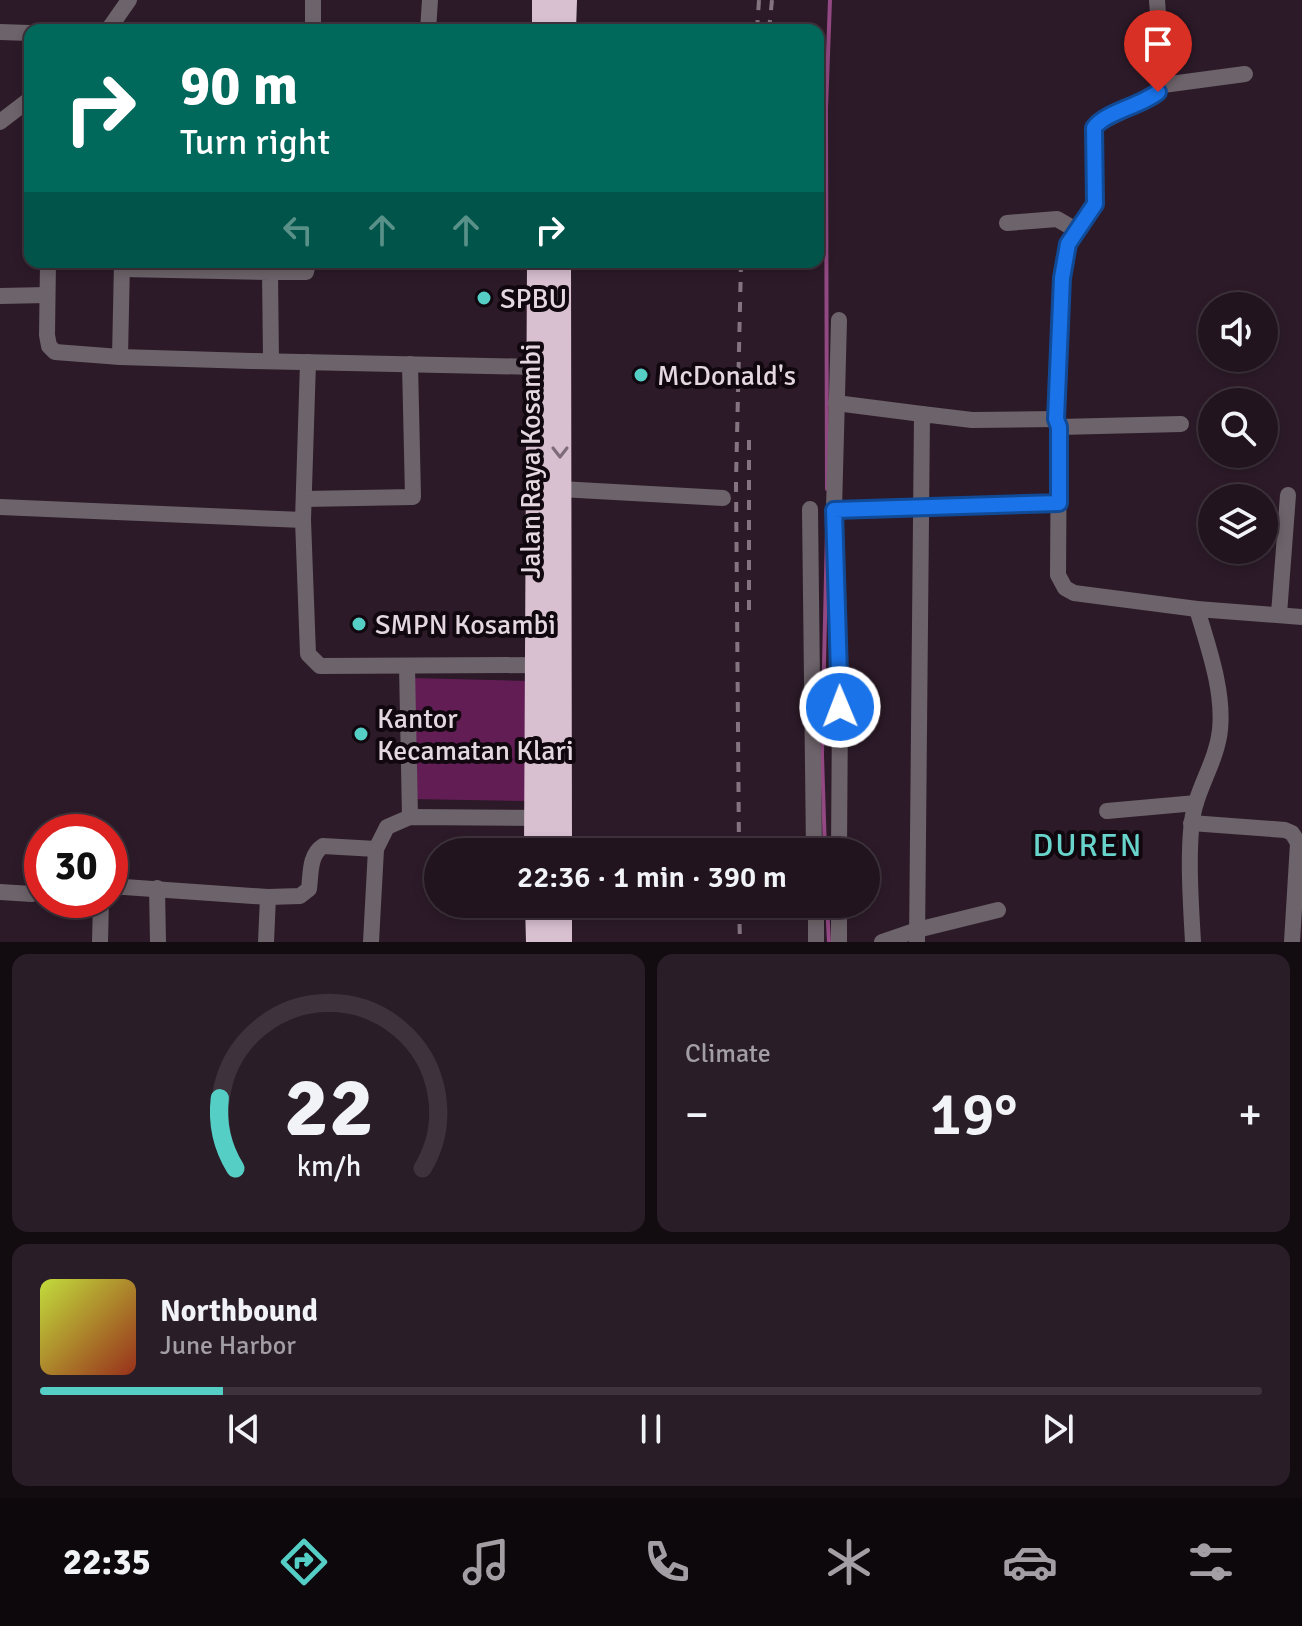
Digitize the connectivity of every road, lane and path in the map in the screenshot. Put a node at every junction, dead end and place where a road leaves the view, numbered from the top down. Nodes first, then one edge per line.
1 (129, 0) edge
2 (313, 0) edge
3 (430, 0) edge
4 (544, 0) edge
5 (565, 0) edge
6 (1157, 0) edge
7 (112, 24) edge
8 (313, 24) edge
9 (428, 24) edge
10 (544, 24) edge
11 (564, 24) edge
12 (0, 32) edge
13 (24, 33) edge
14 (1245, 74) dead end
15 (1163, 85) junction
16 (24, 104) edge
17 (0, 122) edge
18 (1007, 223) dead end
19 (1076, 230) junction
20 (48, 268) edge
21 (122, 268) edge
22 (185, 268) edge
23 (307, 268) edge
24 (539, 268) edge
25 (558, 268) edge
26 (270, 272) junction
27 (47, 295) junction
28 (0, 296) edge
29 (839, 320) dead end
30 (545, 356) junction
31 (120, 357) junction
32 (271, 361) junction
33 (308, 362) junction
34 (410, 364) junction
35 (836, 403) junction
36 (922, 414) junction
37 (1058, 423) junction
38 (1181, 424) dead end
39 (560, 489) junction
40 (1288, 495) dead end
41 (723, 498) dead end
42 (304, 499) junction
43 (1059, 503) junction
44 (920, 506) junction
45 (0, 507) edge
46 (810, 509) dead end
47 (834, 510) junction
48 (303, 520) junction
49 (824, 581) junction
50 (1197, 609) junction
51 (1279, 614) junction
52 (1302, 617) edge
53 (537, 665) junction
54 (407, 666) junction
55 (1196, 803) junction
56 (1107, 811) dead end
57 (410, 817) junction
58 (548, 818) junction
59 (1191, 823) junction
60 (826, 824) junction
61 (541, 838) edge
62 (555, 838) edge
63 (820, 838) edge
64 (832, 838) edge
65 (376, 849) junction
66 (128, 887) edge
67 (157, 888) junction
68 (0, 892) edge
69 (24, 894) edge
70 (268, 897) junction
71 (998, 910) dead end
72 (101, 918) edge
73 (537, 918) edge
74 (560, 918) edge
75 (816, 918) edge
76 (839, 918) edge
77 (917, 936) edge
78 (100, 942) edge
79 (158, 942) edge
80 (266, 942) edge
81 (371, 942) edge
82 (538, 942) edge
83 (560, 942) edge
84 (816, 942) edge
85 (839, 942) edge
86 (882, 942) edge
87 (1193, 942) edge
88 (1292, 942) edge

1 - 7 street
2 - 8 street
3 - 9 street
4 - 10 highway
5 - 11 highway
6 - 15 street
12 - 13 street
14 - 15 street
15 - 19 street
16 - 17 street
18 - 19 street
19 - 37 street
20 - 27 street
21 - 31 street
22 - 26 street
23 - 26 street
24 - 30 highway, Jalan Raya Kosambi
25 - 30 highway, Jalan Raya Kosambi
26 - 32 street
27 - 28 street
27 - 31 street
29 - 35 street
30 - 34 street
30 -> 39 highway, Jalan Raya Kosambi
30 - 53 highway, Jalan Raya Kosambi
31 - 32 street
32 - 33 street
33 - 34 street
33 - 42 street
34 - 42 street
35 - 36 street
35 - 47 street
36 - 37 street
36 - 44 street
37 - 38 street
37 - 43 street
39 - 41 street
39 - 58 highway, Jalan Raya Kosambi
40 - 51 street
42 - 48 street
43 - 44 street
43 - 50 street
44 - 47 street
44 - 77 street
45 - 48 street
46 - 49 street
47 - 49 street
48 - 54 street
49 - 60 street
49 - 60 street
50 - 51 street
50 - 55 street
51 - 52 street
53 - 54 street
53 - 58 highway, Jalan Raya Kosambi
54 - 57 street
55 - 56 street
55 - 59 street
57 - 58 street
57 - 65 street
58 - 61 highway, Jalan Raya Kosambi
58 - 62 highway, Jalan Raya Kosambi
59 - 87 street
59 - 88 street
60 - 63 street
60 - 64 street
65 - 70 street
65 - 81 street
66 - 67 street
67 - 70 street
67 - 79 street
68 - 69 street
70 - 80 street
71 - 77 street
72 - 78 street
73 - 82 highway
74 - 83 highway
75 - 84 street
76 - 85 street
77 - 86 street

